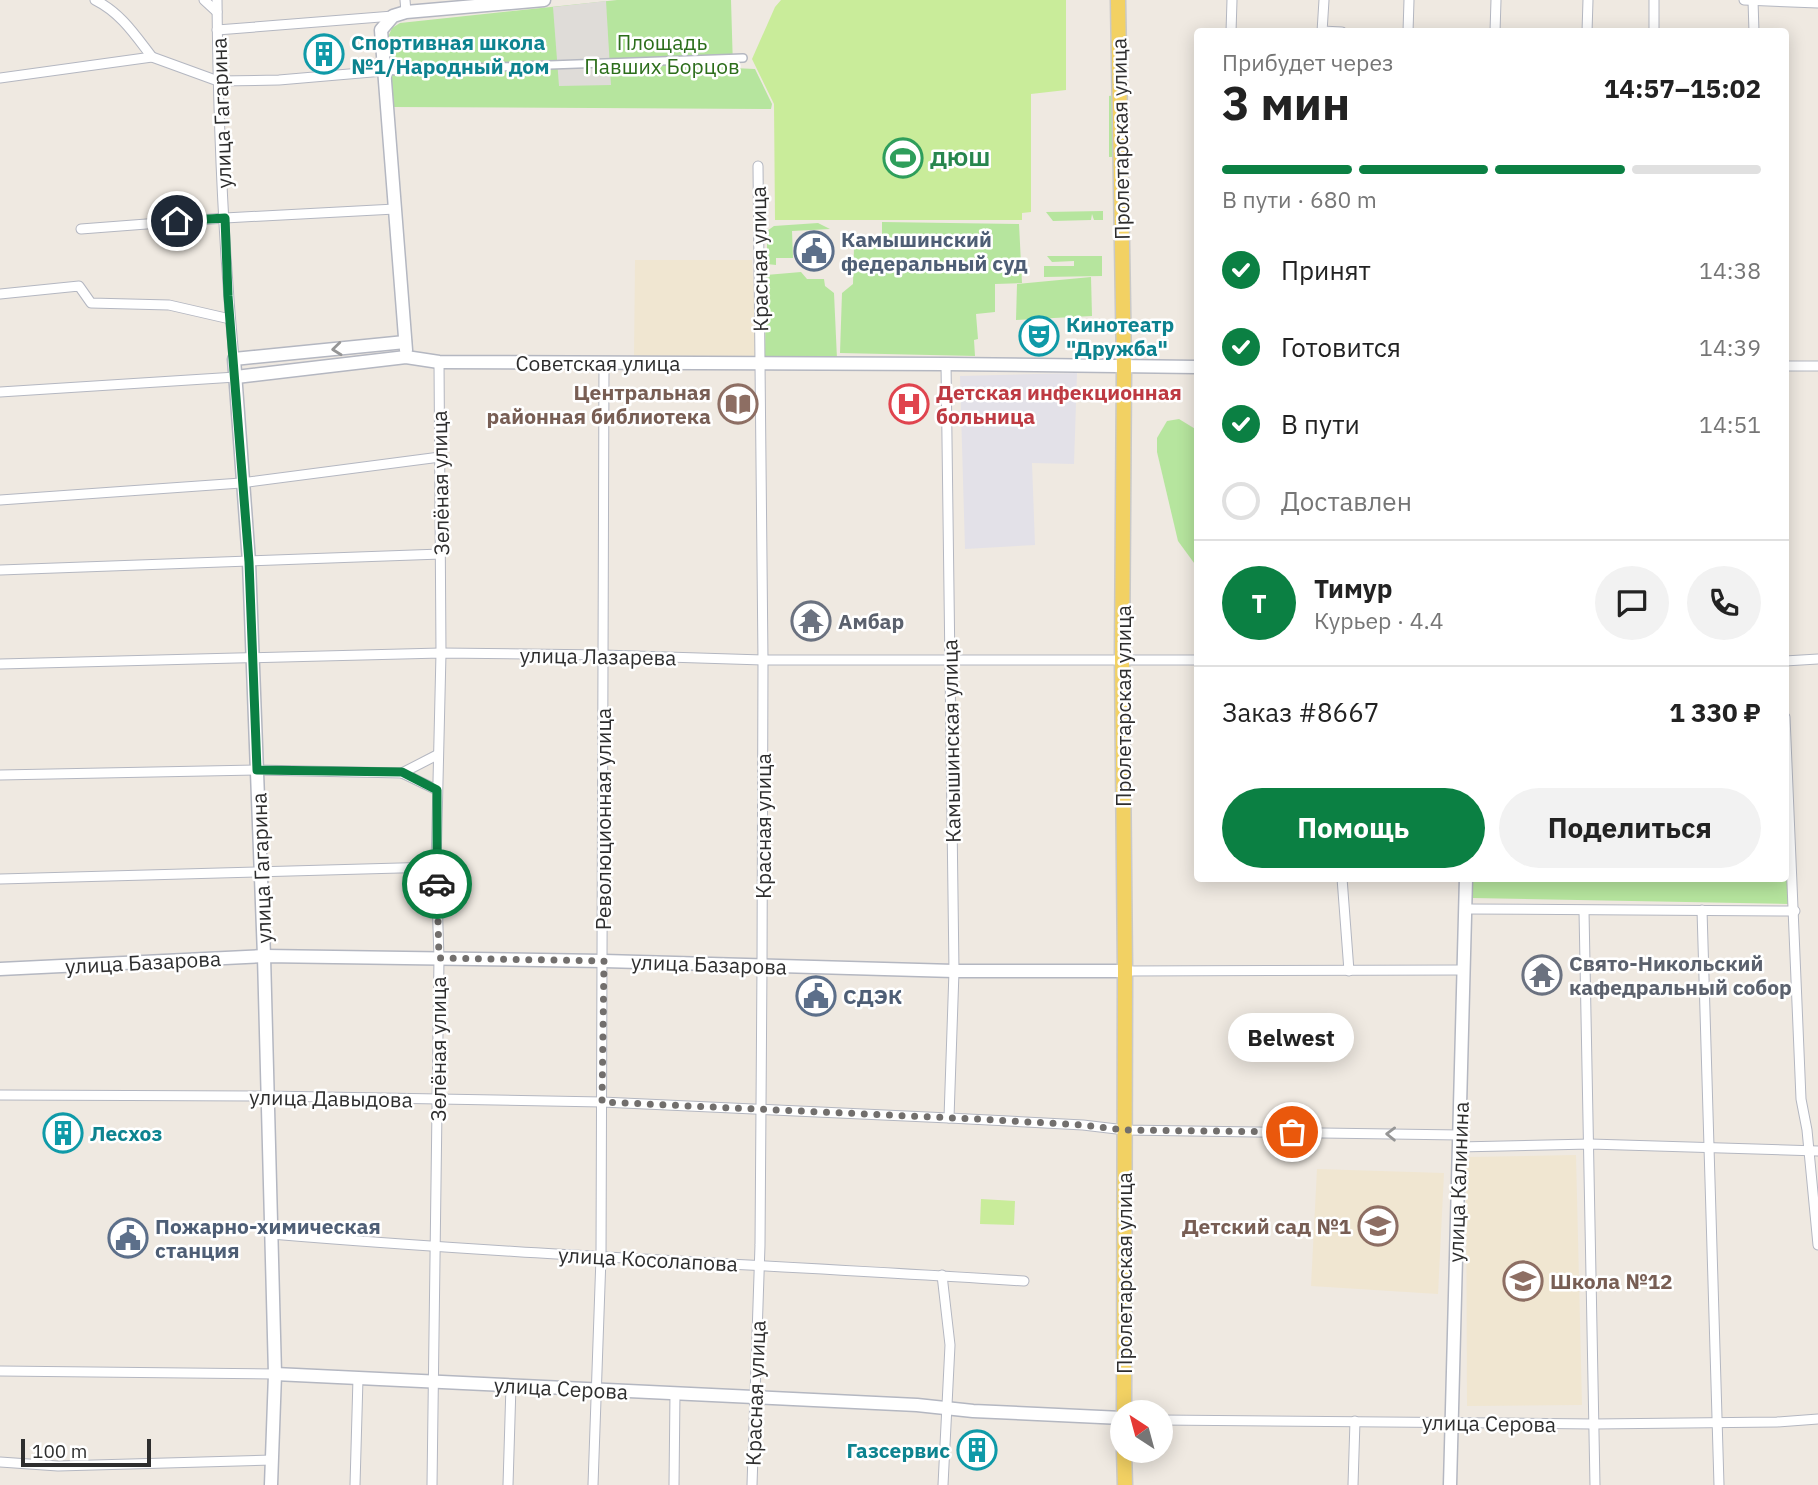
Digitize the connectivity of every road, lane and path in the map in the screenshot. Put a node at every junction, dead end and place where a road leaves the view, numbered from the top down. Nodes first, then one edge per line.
1 (95, 0) edge
2 (204, 0) edge
3 (217, 0) edge
4 (544, 0) edge
5 (1118, 0) edge
6 (1232, 0) edge
7 (1324, 0) edge
8 (1409, 0) edge
9 (1496, 0) edge
10 (1588, 0) edge
11 (1654, 0) edge
12 (1744, 0) edge
13 (1753, 0) edge
14 (1818, 3) edge
15 (402, 9) edge
16 (217, 12) junction
17 (1231, 28) edge
18 (1322, 28) edge
19 (1408, 28) edge
20 (1495, 28) edge
21 (1587, 28) edge
22 (1654, 28) edge
23 (1754, 28) edge
24 (217, 30) junction
25 (152, 57) junction
26 (743, 58) dead end
27 (384, 71) junction
28 (0, 78) edge
29 (218, 81) junction
30 (758, 166) dead end
31 (395, 209) junction
32 (225, 218) junction
33 (81, 229) dead end
34 (0, 294) edge
35 (230, 319) junction
36 (405, 342) junction
37 (406, 357) junction
38 (234, 359) junction
39 (439, 362) junction
40 (604, 363) junction
41 (761, 363) junction
42 (946, 364) junction
43 (1789, 366) edge
44 (1818, 366) edge
45 (1124, 367) junction
46 (1194, 367) edge
47 (236, 377) junction
48 (0, 392) edge
49 (440, 457) junction
50 (241, 482) junction
51 (0, 500) edge
52 (441, 554) junction
53 (249, 562) junction
54 (0, 570) edge
55 (441, 653) junction
56 (603, 655) junction
57 (252, 658) junction
58 (1818, 659) edge
59 (763, 660) junction
60 (1122, 660) junction
61 (1194, 660) edge
62 (949, 661) junction
63 (1789, 661) edge
64 (0, 664) edge
65 (437, 754) junction
66 (257, 770) junction
67 (402, 772) junction
68 (0, 775) edge
69 (437, 790) junction
70 (1789, 795) edge
71 (436, 867) junction
72 (260, 871) junction
73 (0, 879) edge
74 (1342, 882) edge
75 (1466, 882) edge
76 (1465, 909) junction
77 (1702, 910) junction
78 (1584, 911) junction
79 (1795, 911) junction
80 (264, 956) junction
81 (439, 958) junction
82 (604, 961) junction
83 (762, 966) junction
84 (0, 969) edge
85 (1463, 970) junction
86 (954, 971) junction
87 (1125, 971) junction
88 (1349, 971) junction
89 (0, 1095) edge
90 (268, 1096) junction
91 (438, 1101) junction
92 (602, 1102) junction
93 (761, 1108) junction
94 (949, 1118) junction
95 (1125, 1130) junction
96 (1459, 1141) junction
97 (1590, 1144) junction
98 (1708, 1147) junction
99 (1813, 1151) edge
100 (271, 1234) junction
101 (1818, 1245) edge
102 (436, 1248) junction
103 (601, 1257) junction
104 (760, 1264) junction
105 (942, 1275) junction
106 (1024, 1281) dead end
107 (0, 1371) edge
108 (275, 1374) junction
109 (358, 1378) junction
110 (432, 1382) junction
111 (511, 1385) junction
112 (595, 1389) junction
113 (675, 1393) junction
114 (754, 1397) junction
115 (1124, 1400) edge
116 (947, 1408) junction
117 (1110, 1418) edge
118 (1818, 1419) edge
119 (1173, 1420) edge
120 (1355, 1421) junction
121 (1451, 1422) junction
122 (1594, 1424) junction
123 (1718, 1424) junction
124 (272, 1460) junction
125 (0, 1462) edge
126 (1125, 1463) edge
127 (271, 1485) edge
128 (355, 1485) edge
129 (432, 1485) edge
130 (508, 1485) edge
131 (593, 1485) edge
132 (674, 1485) edge
133 (752, 1485) edge
134 (943, 1485) edge
135 (1125, 1485) edge
136 (1353, 1485) edge
137 (1450, 1485) edge
138 (1595, 1485) edge
139 (1719, 1485) edge

1 - 25 street
2 - 16 street
3 - 16 street, улица Гагарина
4 - 15 street
5 - 45 main road, Пролетарская улица
6 - 17 street
7 - 18 street
8 - 19 street
9 - 20 street
10 - 21 street
11 - 22 street
12 - 13 street
13 - 14 street
13 - 23 street
15 - 24 street
15 - 27 street
16 - 24 street, улица Гагарина
24 - 29 street, улица Гагарина
25 - 28 street
25 - 29 street
26 - 27 street
27 - 29 street
27 - 31 street
29 - 32 street, улица Гагарина
30 - 41 street, Красная улица
31 - 32 street
31 - 36 street
32 - 33 street
32 - 35 street, улица Гагарина
34 - 35 street
35 - 38 street, улица Гагарина
36 - 37 street
36 -> 38 street
37 - 39 street, Советская улица
37 - 47 street, Советская улица
38 - 47 street, улица Гагарина
39 - 40 street, Советская улица
39 - 49 street, Зелёная улица
40 - 41 street, Советская улица
40 - 56 street, Революционная улица
41 - 42 street, Советская улица
41 - 59 street, Красная улица
42 - 45 street, Советская улица
42 - 62 street, Камышинская улица
43 - 44 street
45 - 46 street, Советская улица
45 - 60 main road, Пролетарская улица
47 - 48 street, Советская улица
47 - 50 street, улица Гагарина
49 - 50 street
49 - 52 street, Зелёная улица
50 - 51 street
50 - 53 street, улица Гагарина
52 - 53 street
52 - 55 street, Зелёная улица
53 - 54 street
53 - 57 street, улица Гагарина
55 - 56 street, улица Лазарева
55 - 57 street, улица Лазарева
55 - 65 street, Зелёная улица
56 - 59 street, улица Лазарева
56 - 82 street, Революционная улица
57 - 64 street, улица Лазарева
57 - 66 street, улица Гагарина
58 - 63 street
59 - 62 street, улица Лазарева
59 - 83 street, Красная улица
60 - 61 street, улица Лазарева
60 - 62 street, улица Лазарева
60 - 87 main road, Пролетарская улица
62 - 86 street, Камышинская улица
65 - 67 street
65 - 69 street, Зелёная улица
66 - 67 street
66 - 68 street
66 - 72 street, улица Гагарина
67 - 69 street
69 - 71 street, Зелёная улица
70 - 79 street
71 - 72 street
71 - 81 street, Зелёная улица
72 - 73 street
72 - 80 street, улица Гагарина
74 - 88 street
75 - 76 street, улица Калинина
76 - 78 street
76 - 85 street, улица Калинина
77 - 78 street
77 - 79 street
77 - 98 street
78 - 97 street
79 - 99 street
80 - 81 street, улица Базарова
80 - 84 street, улица Базарова
80 - 90 street, улица Гагарина
81 - 82 street, улица Базарова
81 - 91 street, Зелёная улица
82 - 83 street, улица Базарова
82 - 92 street, Революционная улица
83 - 86 street, улица Базарова
83 - 93 street, Красная улица
85 - 88 street
85 - 96 street, улица Калинина
86 - 87 street, улица Базарова
86 - 94 street, Камышинская улица
87 - 88 street
87 - 95 main road, Пролетарская улица
89 - 90 street, улица Давыдова
90 - 91 street, улица Давыдова
90 - 100 street, улица Гагарина
91 - 92 street, улица Давыдова
91 - 102 street, Зелёная улица
92 - 93 street, улица Давыдова
92 - 103 street, Революционная улица
93 - 94 street, улица Давыдова
93 - 104 street, Красная улица
94 - 95 street, улица Давыдова
96 -> 95 street, улица Давыдова
95 - 115 main road, Пролетарская улица
96 - 97 street, улица Давыдова
96 - 121 street, улица Калинина
97 - 98 street, улица Давыдова
97 - 122 street
98 - 99 street, улица Давыдова
98 - 123 street
99 - 101 street
100 - 102 street, улица Косолапова
100 - 108 street, улица Гагарина
102 - 103 street, улица Косолапова
102 - 110 street, Зелёная улица
103 - 104 street, улица Косолапова
103 - 112 street, Революционная улица
104 - 105 street, улица Косолапова
104 - 114 street, Красная улица
105 - 106 street, улица Косолапова
105 - 116 street
107 - 108 street, улица Серова
108 - 109 street, улица Серова
108 - 124 street, улица Гагарина
109 - 110 street, улица Серова
109 - 128 street
110 - 111 street, улица Серова
110 - 129 street, Зелёная улица
111 - 112 street, улица Серова
111 - 130 street
112 - 113 street, улица Серова
112 - 131 street, Революционная улица
113 - 114 street, улица Серова
113 - 132 street
114 - 116 street, улица Серова
114 - 133 street, Красная улица
116 - 117 street, улица Серова
116 - 134 street
118 - 123 street, улица Серова
119 - 120 street, улица Серова
120 - 121 street, улица Серова
120 - 136 street
121 - 122 street, улица Серова
121 - 137 street, улица Калинина
122 - 123 street, улица Серова
122 - 138 street
123 - 139 street
124 - 125 street
124 - 127 street, улица Гагарина
126 - 135 main road

